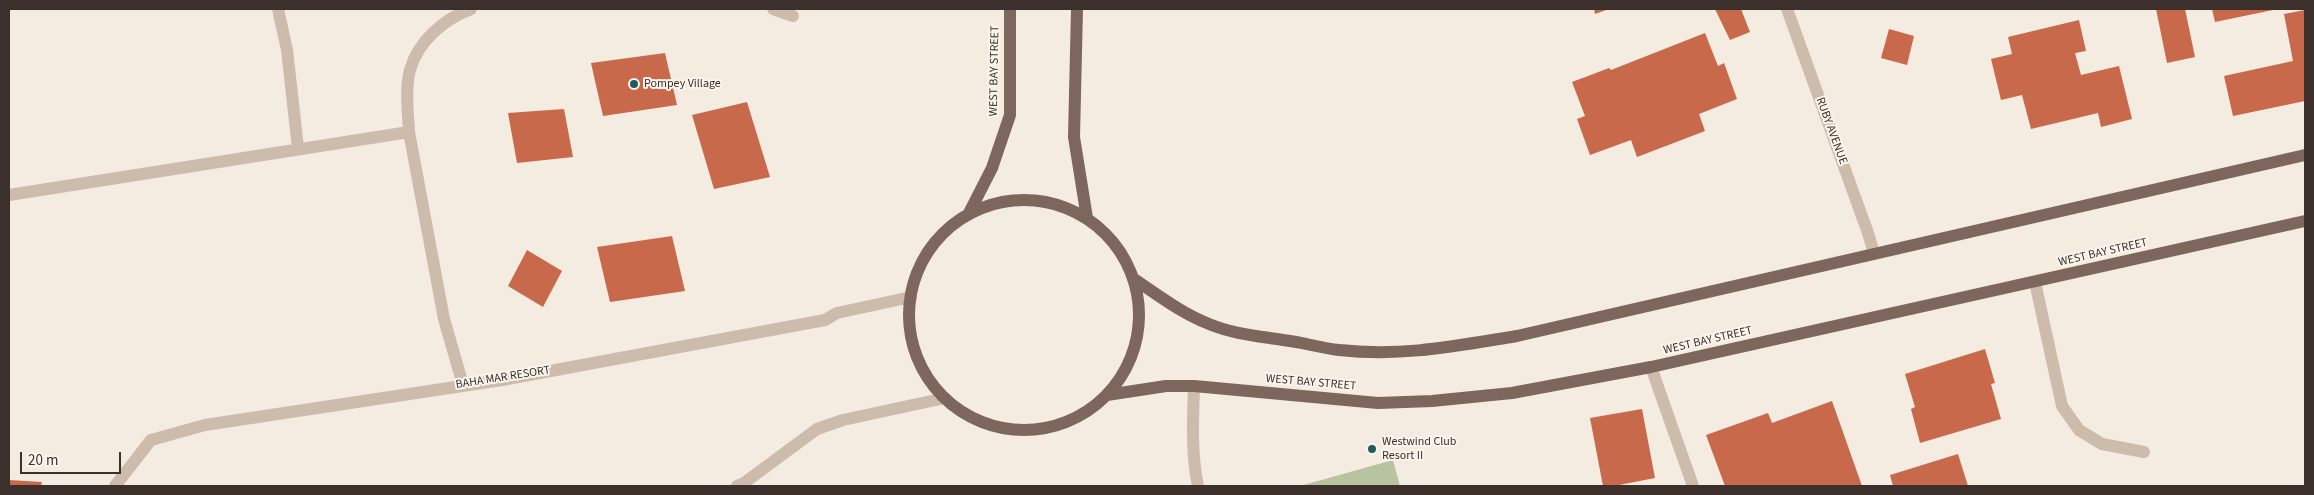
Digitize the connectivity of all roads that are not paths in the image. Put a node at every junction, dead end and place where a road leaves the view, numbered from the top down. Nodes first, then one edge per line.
1 (278, 9) edge
2 (471, 9) edge
3 (773, 9) edge
4 (1010, 9) edge
5 (1077, 9) edge
6 (1787, 9) edge
7 (1798, 9) edge
8 (792, 16) dead end
9 (1795, 31) junction
10 (409, 132) junction
11 (298, 148) junction
12 (2305, 155) edge
13 (9, 195) edge
14 (968, 215) junction
15 (1087, 218) junction
16 (2305, 221) edge
17 (1874, 253) junction
18 (1134, 279) junction
19 (2035, 282) junction
20 (911, 297) junction
21 (1651, 367) junction
22 (463, 384) junction
23 (1194, 386) junction
24 (1107, 395) junction
25 (945, 398) junction
26 (2144, 452) dead end
27 (115, 486) edge
28 (738, 486) edge
29 (1198, 486) edge
30 (1693, 486) edge

1 - 11 street
2 - 10 street
3 - 8 street
4 - 14 main road, WEST BAY STREET
5 - 15 main road
6 - 9 street, RUBY AVENUE
7 - 9 street
9 - 17 street, RUBY AVENUE
10 - 11 street
10 - 22 street
11 - 13 street
12 - 17 main road
14 - 15 main road
14 - 20 main road
15 - 18 main road
16 - 19 main road, WEST BAY STREET
17 - 18 main road
18 - 24 main road
19 - 21 main road, WEST BAY STREET
19 - 26 street
20 - 22 street, BAHA MAR RESORT
20 - 25 main road
21 - 23 main road, WEST BAY STREET
21 - 30 street
22 - 27 street, BAHA MAR RESORT
23 - 24 main road, WEST BAY STREET
23 - 29 street
24 - 25 main road
25 - 28 street

